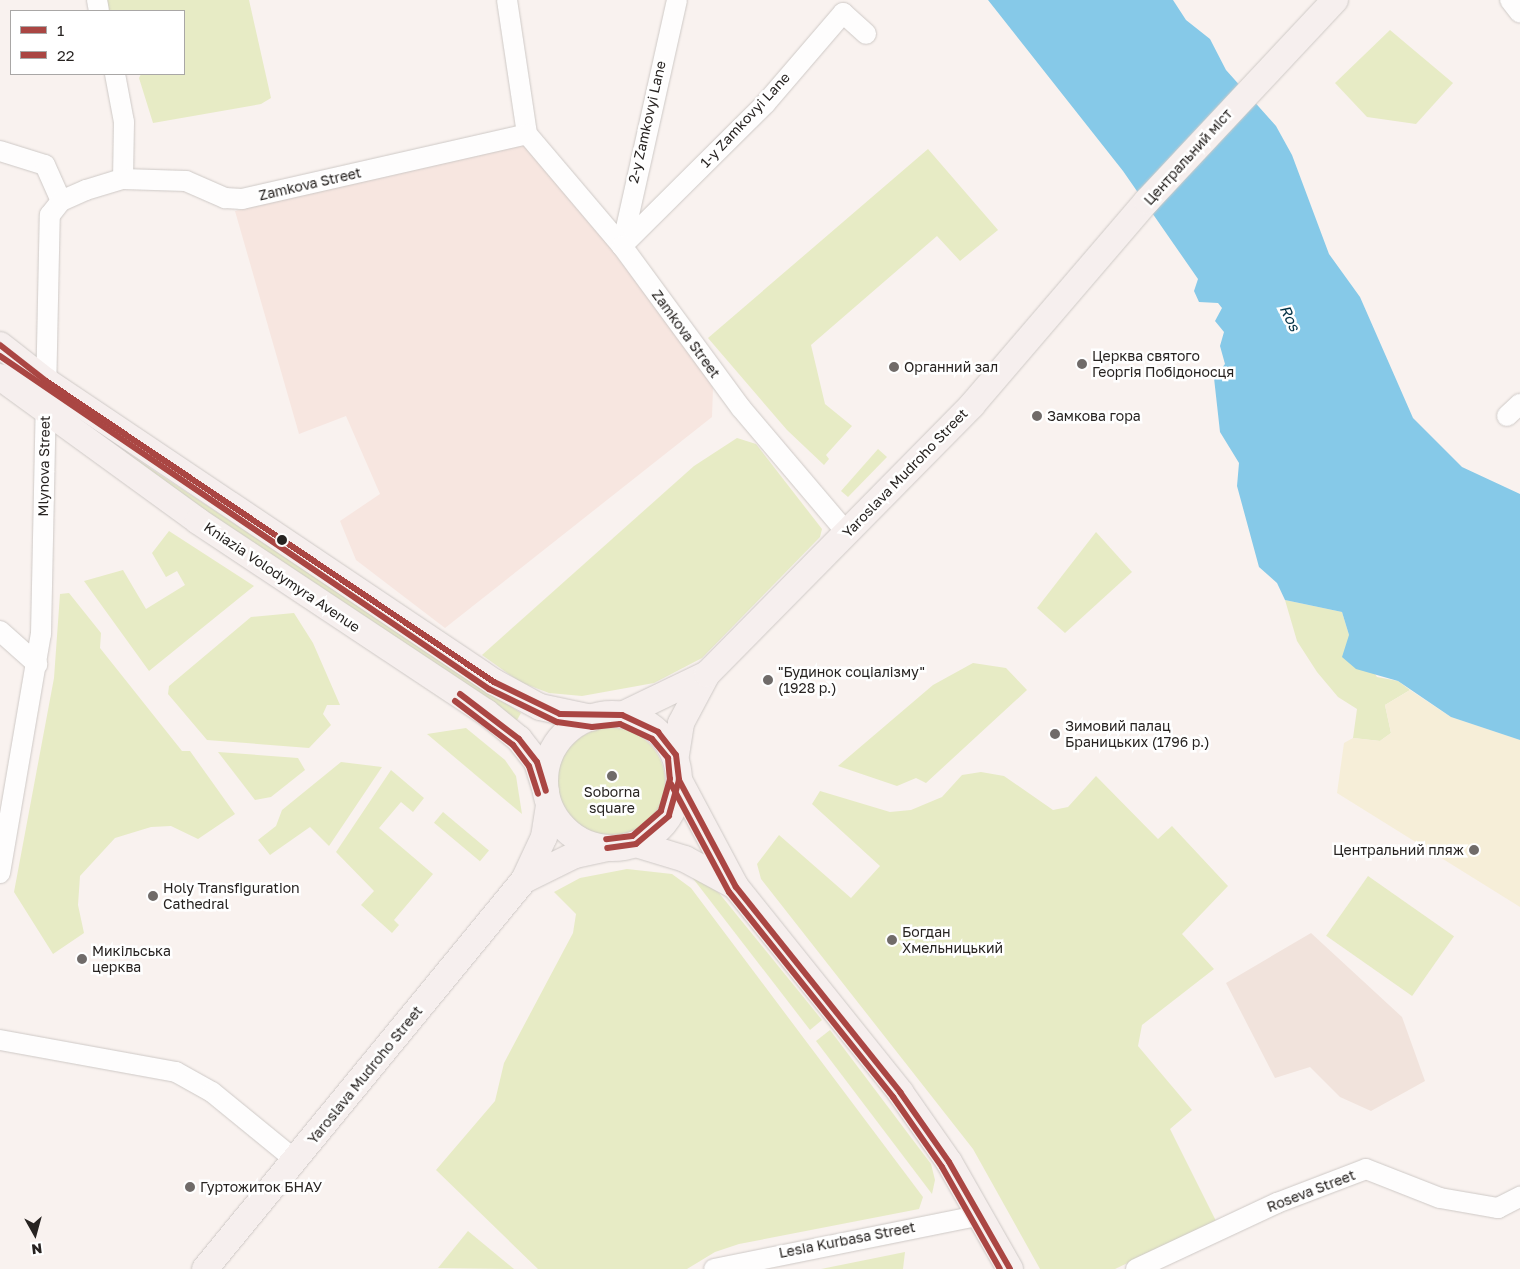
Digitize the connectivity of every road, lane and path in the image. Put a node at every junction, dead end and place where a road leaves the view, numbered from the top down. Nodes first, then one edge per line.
1 (507, 0) edge
2 (677, 0) edge
3 (1335, 0) edge
4 (1510, 0) edge
5 (1520, 13) edge
6 (866, 34) dead end
7 (114, 75) edge
8 (527, 134) junction
9 (0, 151) edge
10 (123, 179) junction
11 (61, 201) junction
12 (622, 246) junction
13 (1094, 263) joint
14 (0, 345) edge
15 (0, 377) edge
16 (46, 381) junction
17 (45, 413) junction
18 (847, 533) junction
19 (0, 631) edge
20 (37, 664) junction
21 (707, 674) junction
22 (622, 714) junction
23 (592, 718) junction
24 (678, 768) junction
25 (7, 789) edge
26 (547, 798) junction
27 (636, 844) junction
28 (607, 848) junction
29 (0, 873) edge
30 (524, 880) junction
31 (736, 887) junction
32 (0, 1040) edge
33 (295, 1160) junction
34 (1520, 1197) edge
35 (981, 1215) junction
36 (205, 1269) edge
37 (714, 1269) edge
38 (1010, 1269) edge
39 (1136, 1269) edge

1 - 8 street
2 - 12 street, 2-y Zamkovyi Lane
3 - 13 main road, Центральний міст
4 - 5 street
6 - 12 street, 1-y Zamkovyi Lane
7 - 10 street
8 - 10 street, Zamkova Street
8 - 12 street, Zamkova Street
9 - 11 street
10 - 11 street
11 - 16 street, Mlynova Street
12 - 18 street, Zamkova Street
13 - 18 main road, Yaroslava Mudroho Street
14 - 16 main road
15 - 17 main road, Kniazia Volodymyra Avenue
16 - 17 street, Mlynova Street
16 - 23 main road
17 - 20 street, Mlynova Street
17 - 26 main road, Kniazia Volodymyra Avenue
18 - 21 main road, Yaroslava Mudroho Street
19 - 20 street
20 - 25 street, Mlynova Street
21 - 22 main road, Yaroslava Mudroho Street
21 - 24 main road, Yaroslava Mudroho Street
22 - 23 main road
22 - 24 main road
23 - 26 main road
24 - 27 main road
24 - 31 main road
25 - 29 street, Mlynova Street
26 - 28 main road
26 - 30 main road, Yaroslava Mudroho Street
27 - 28 main road
27 - 31 main road
28 - 30 main road, Yaroslava Mudroho Street
30 - 33 main road, Yaroslava Mudroho Street
31 - 35 main road
32 - 33 street
33 - 36 main road, Yaroslava Mudroho Street
34 - 39 street, Roseva Street
35 - 37 street, Lesia Kurbasa Street
35 - 38 main road

